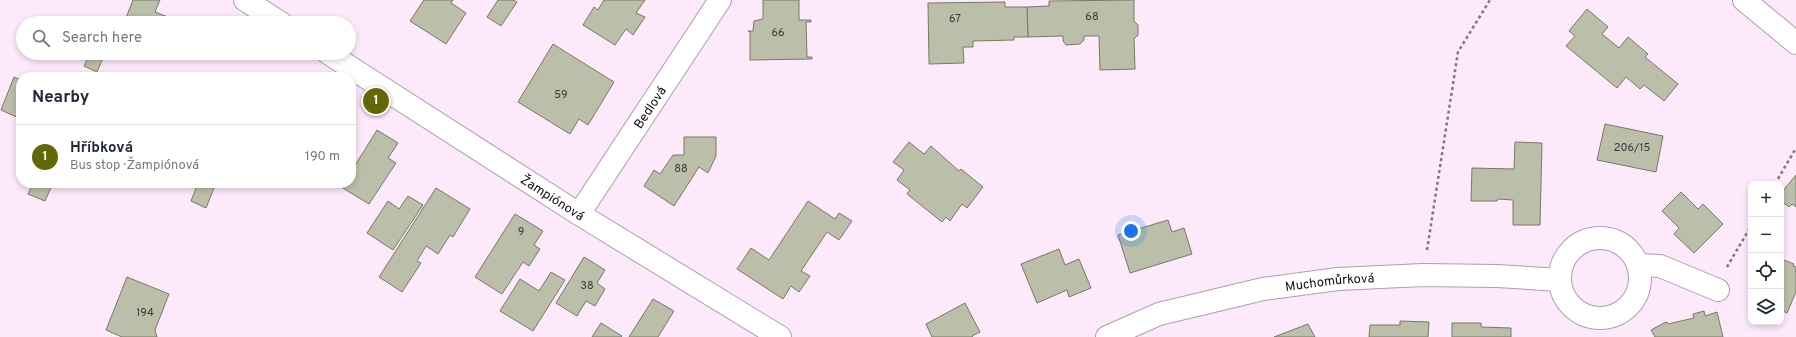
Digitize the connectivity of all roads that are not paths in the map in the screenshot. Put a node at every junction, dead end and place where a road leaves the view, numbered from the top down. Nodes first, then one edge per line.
1 (245, 0) edge
2 (720, 0) edge
3 (1744, 0) edge
4 (270, 16) edge
5 (1796, 43) edge
6 (339, 60) edge
7 (579, 214) junction
8 (1638, 265) junction
9 (1560, 280) junction
10 (1717, 289) road end
11 (780, 337) edge
12 (1107, 337) edge

1 - 4 street
2 - 7 street, Bedlová
3 - 5 street
6 - 7 street, Žampiónová
7 - 11 street, Žampiónová
8 - 9 street
8 - 9 street
8 - 10 street
9 - 12 street, Muchomůrková

